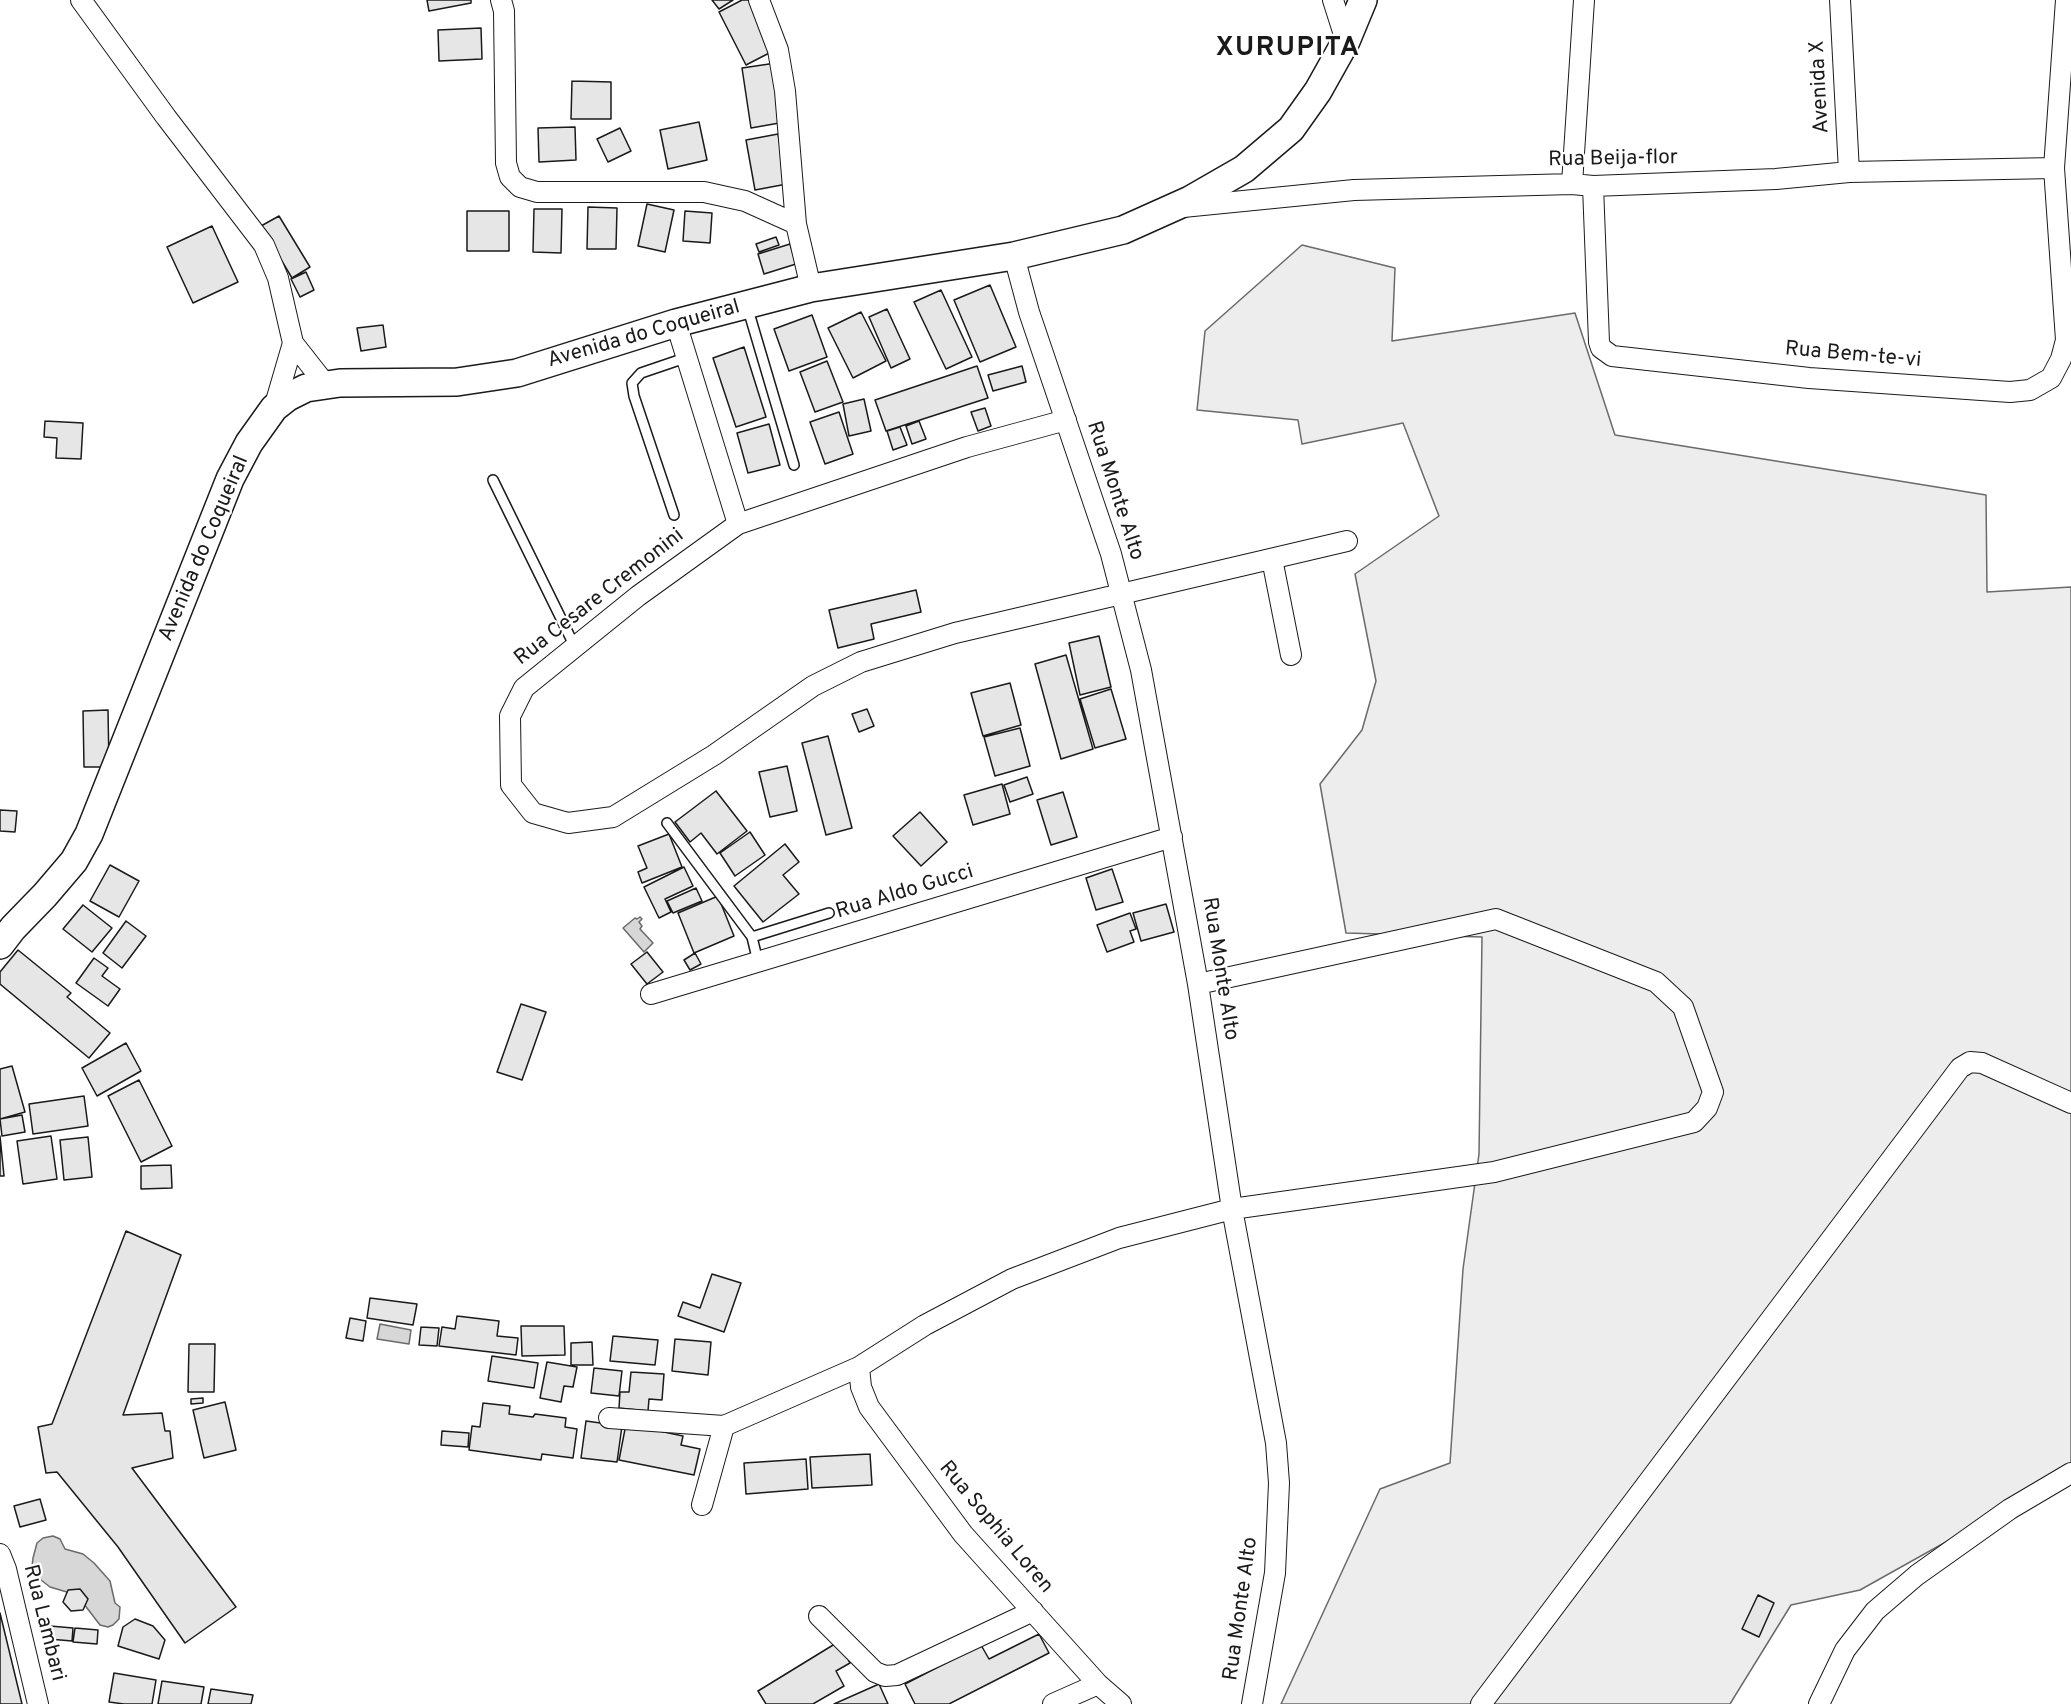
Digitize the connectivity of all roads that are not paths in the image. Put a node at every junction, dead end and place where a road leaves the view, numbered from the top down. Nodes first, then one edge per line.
1 (81, 0) edge
2 (501, 0) edge
3 (759, 0) edge
4 (1333, 0) edge
5 (1364, 0) edge
6 (1584, 0) edge
7 (1840, 0) edge
8 (2066, 0) edge
9 (1346, 41) junction
10 (2054, 168) junction
11 (1849, 172) junction
12 (1572, 184) junction
13 (1593, 186) junction
14 (1173, 208) junction
15 (796, 224) junction
16 (1014, 256) junction
17 (811, 288) junction
18 (747, 304) junction
19 (676, 323) junction
20 (293, 343) junction
21 (688, 357) junction
22 (326, 386) junction
23 (274, 408) junction
24 (1066, 420) junction
25 (794, 465) dead end
26 (493, 480) dead end
27 (674, 515) dead end
28 (738, 524) junction
29 (1347, 541) dead end
30 (1272, 559) junction
31 (1122, 595) junction
32 (575, 646) junction
33 (1291, 655) dead end
34 (667, 823) dead end
35 (1172, 837) junction
36 (830, 913) dead end
37 (752, 937) junction
38 (0, 945) edge
39 (758, 962) junction
40 (1198, 984) junction
41 (651, 994) dead end
42 (2071, 1104) edge
43 (1232, 1209) junction
44 (859, 1367) junction
45 (609, 1418) dead end
46 (724, 1425) junction
47 (2071, 1473) edge
48 (702, 1505) dead end
49 (0, 1554) edge
50 (1033, 1611) junction
51 (819, 1616) dead end
52 (1098, 1683) junction
53 (38, 1704) edge
54 (1053, 1704) edge
55 (1121, 1704) edge
56 (1252, 1704) edge
57 (1481, 1704) edge
58 (1819, 1704) edge

1 - 20 street
2 - 15 street
3 - 15 street
4 - 9 street
5 - 9 main road, Avenida do Coqueiral
6 - 12 street
7 - 11 street, Avenida X
8 - 10 street, Rua Bem-te-vi
9 - 14 main road, Avenida do Coqueiral
10 - 11 street, Rua Beija-flor
10 - 13 street, Rua Bem-te-vi
11 - 13 street, Rua Beija-flor
12 - 13 street, Rua Beija-flor
12 - 14 street, Rua Beija-flor
14 - 16 main road, Avenida do Coqueiral
15 - 17 street
16 - 17 main road, Avenida do Coqueiral
16 - 24 street, Rua Monte Alto
17 - 18 main road, Avenida do Coqueiral
18 - 19 main road, Avenida do Coqueiral
18 - 25 lane
19 - 21 street
19 - 22 main road, Avenida do Coqueiral
20 - 22 street
20 - 23 street
21 - 27 lane
21 - 28 street
22 - 23 main road, Avenida do Coqueiral
23 - 38 main road, Avenida do Coqueiral
24 - 28 street, Rua Cesare Cremonini
24 - 31 street, Rua Monte Alto
26 - 32 lane
28 - 32 street, Rua Cesare Cremonini
29 - 30 street, Rua Cesare Cremonini
30 - 31 street, Rua Cesare Cremonini
30 - 33 street
31 - 32 street, Rua Cesare Cremonini
31 - 35 street, Rua Monte Alto
34 - 37 lane
35 - 39 street, Rua Aldo Gucci
35 - 40 street, Rua Monte Alto
36 - 37 lane
37 - 39 lane
39 - 41 street, Rua Aldo Gucci
40 - 43 street, Rua Monte Alto
40 - 43 street
42 - 57 street
43 - 44 street
43 - 56 street, Rua Monte Alto
44 - 46 street
44 - 50 street, Rua Sophia Loren
45 - 46 street
46 - 48 street
47 - 58 street
49 - 53 street, Rua Lambari
50 - 51 street
50 - 52 street, Rua Sophia Loren
52 - 54 street
52 - 55 street, Rua Sophia Loren

